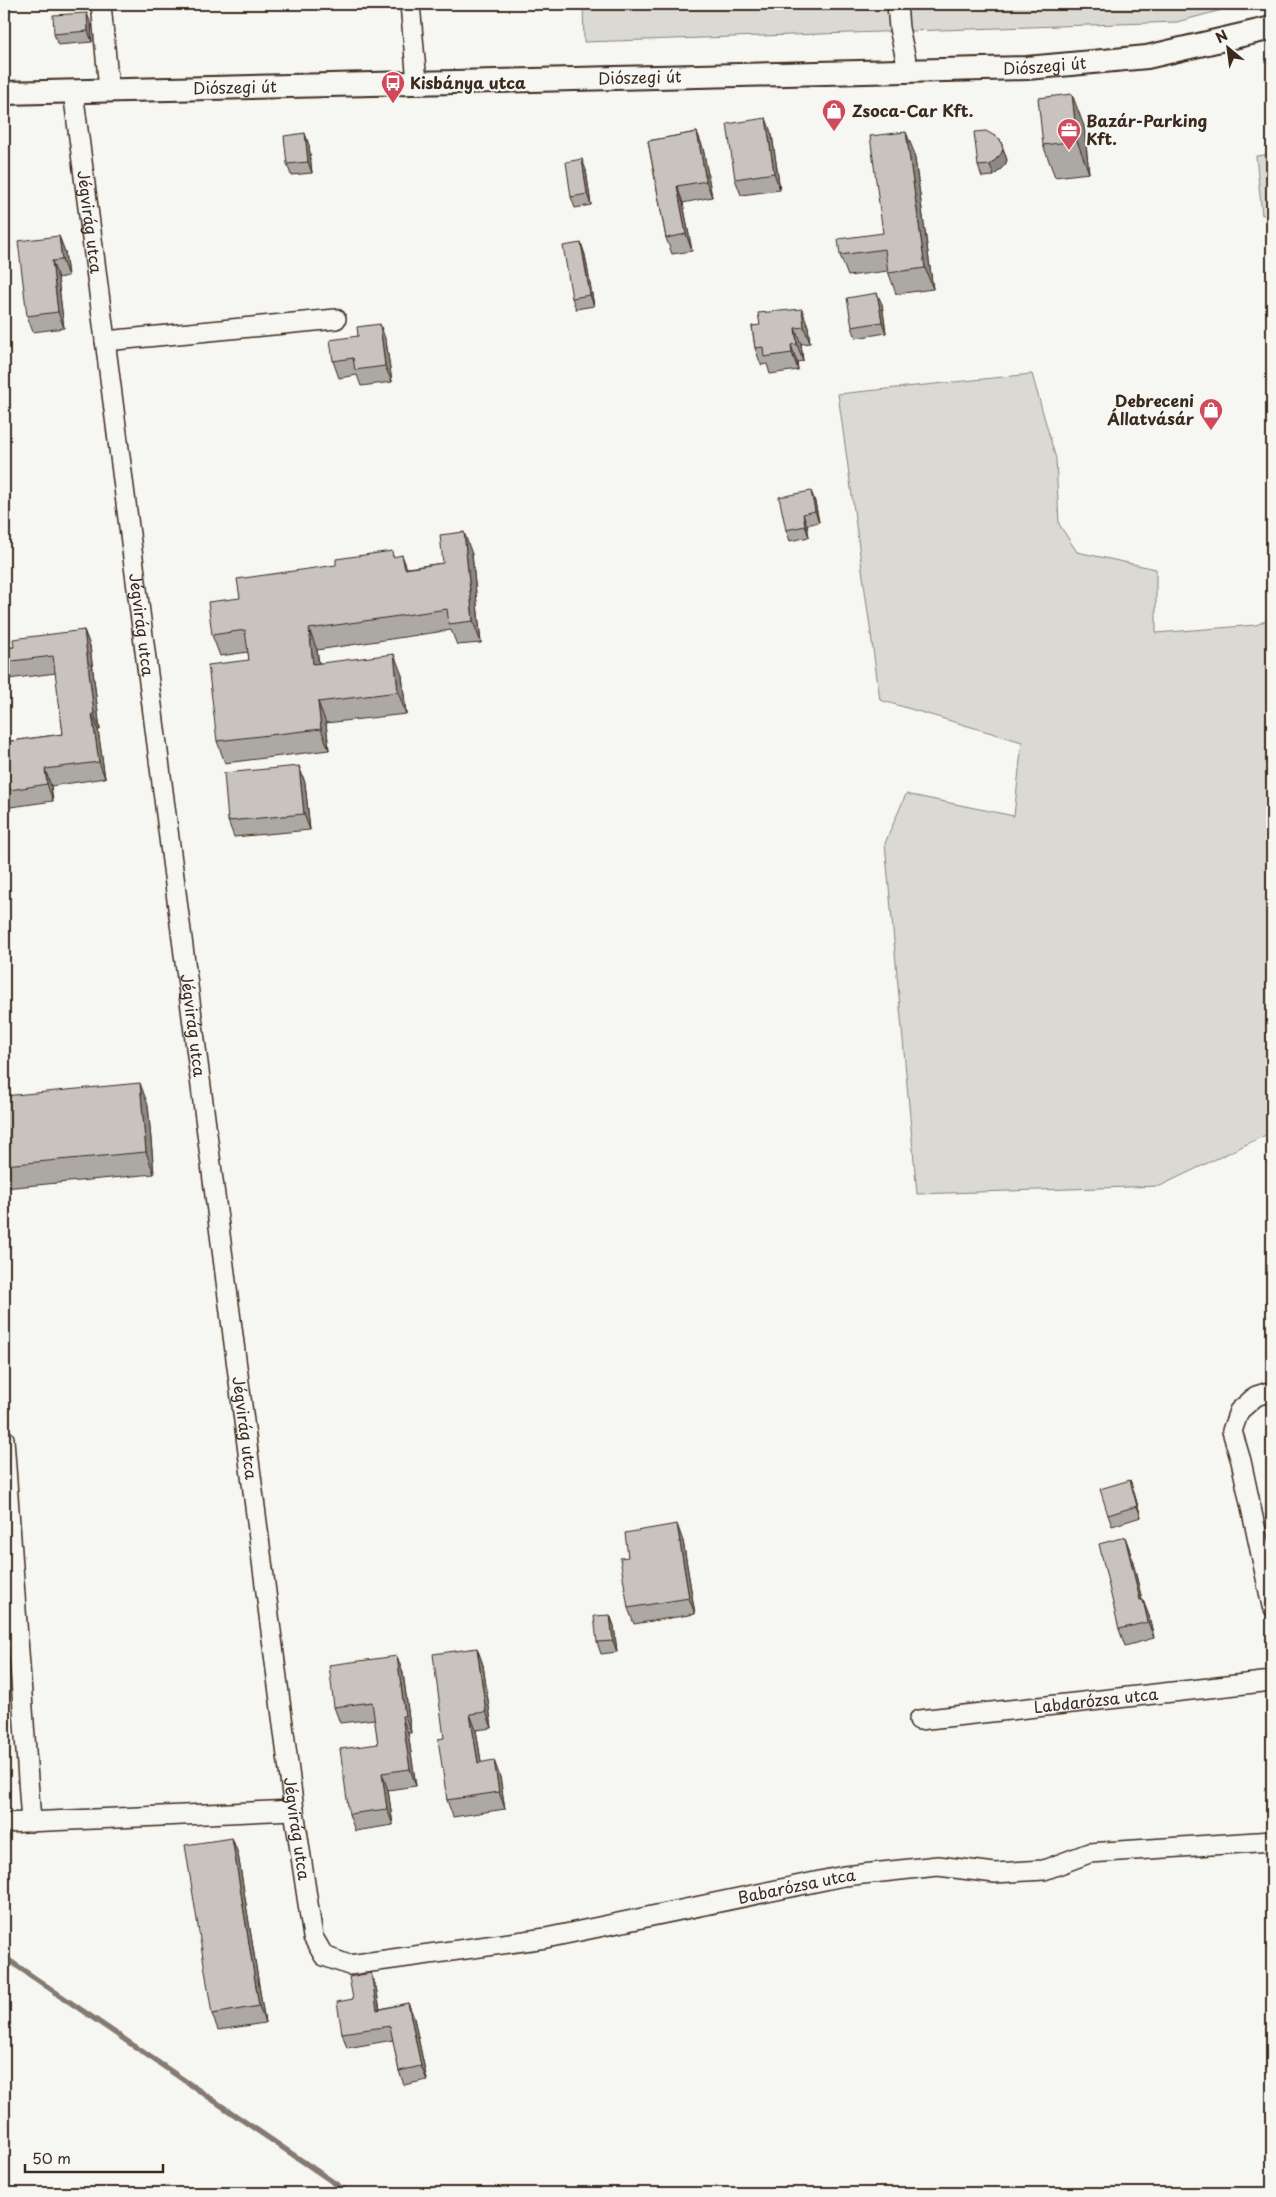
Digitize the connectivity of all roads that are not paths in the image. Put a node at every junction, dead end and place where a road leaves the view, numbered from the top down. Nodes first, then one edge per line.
1 (102, 4) edge
2 (410, 4) edge
3 (897, 4) edge
4 (1272, 28) edge
5 (908, 70) junction
6 (417, 82) junction
7 (109, 90) junction
8 (73, 91) junction
9 (4, 93) edge
10 (336, 319) dead end
11 (105, 340) junction
12 (1272, 1391) edge
13 (4, 1439) edge
14 (1272, 1606) edge
15 (1272, 1681) edge
16 (919, 1720) dead end
17 (294, 1810) junction
18 (31, 1822) junction
19 (4, 1823) edge
20 (1272, 1841) edge
21 (324, 1956) joint

1 - 7 street
2 - 6 street
3 - 5 street
4 - 5 main road, Diószegi út
5 - 6 main road, Diószegi út
6 - 7 main road, Diószegi út
7 - 8 main road, Diószegi út
8 - 9 main road, Diószegi út
8 - 11 street, Jégvirág utca
10 - 11 street
11 - 17 street, Jégvirág utca
12 - 14 street
13 - 18 street
15 - 16 street, Labdarózsa utca
17 - 18 street
17 - 21 street, Jégvirág utca
18 - 19 street
20 - 21 street, Babarózsa utca

